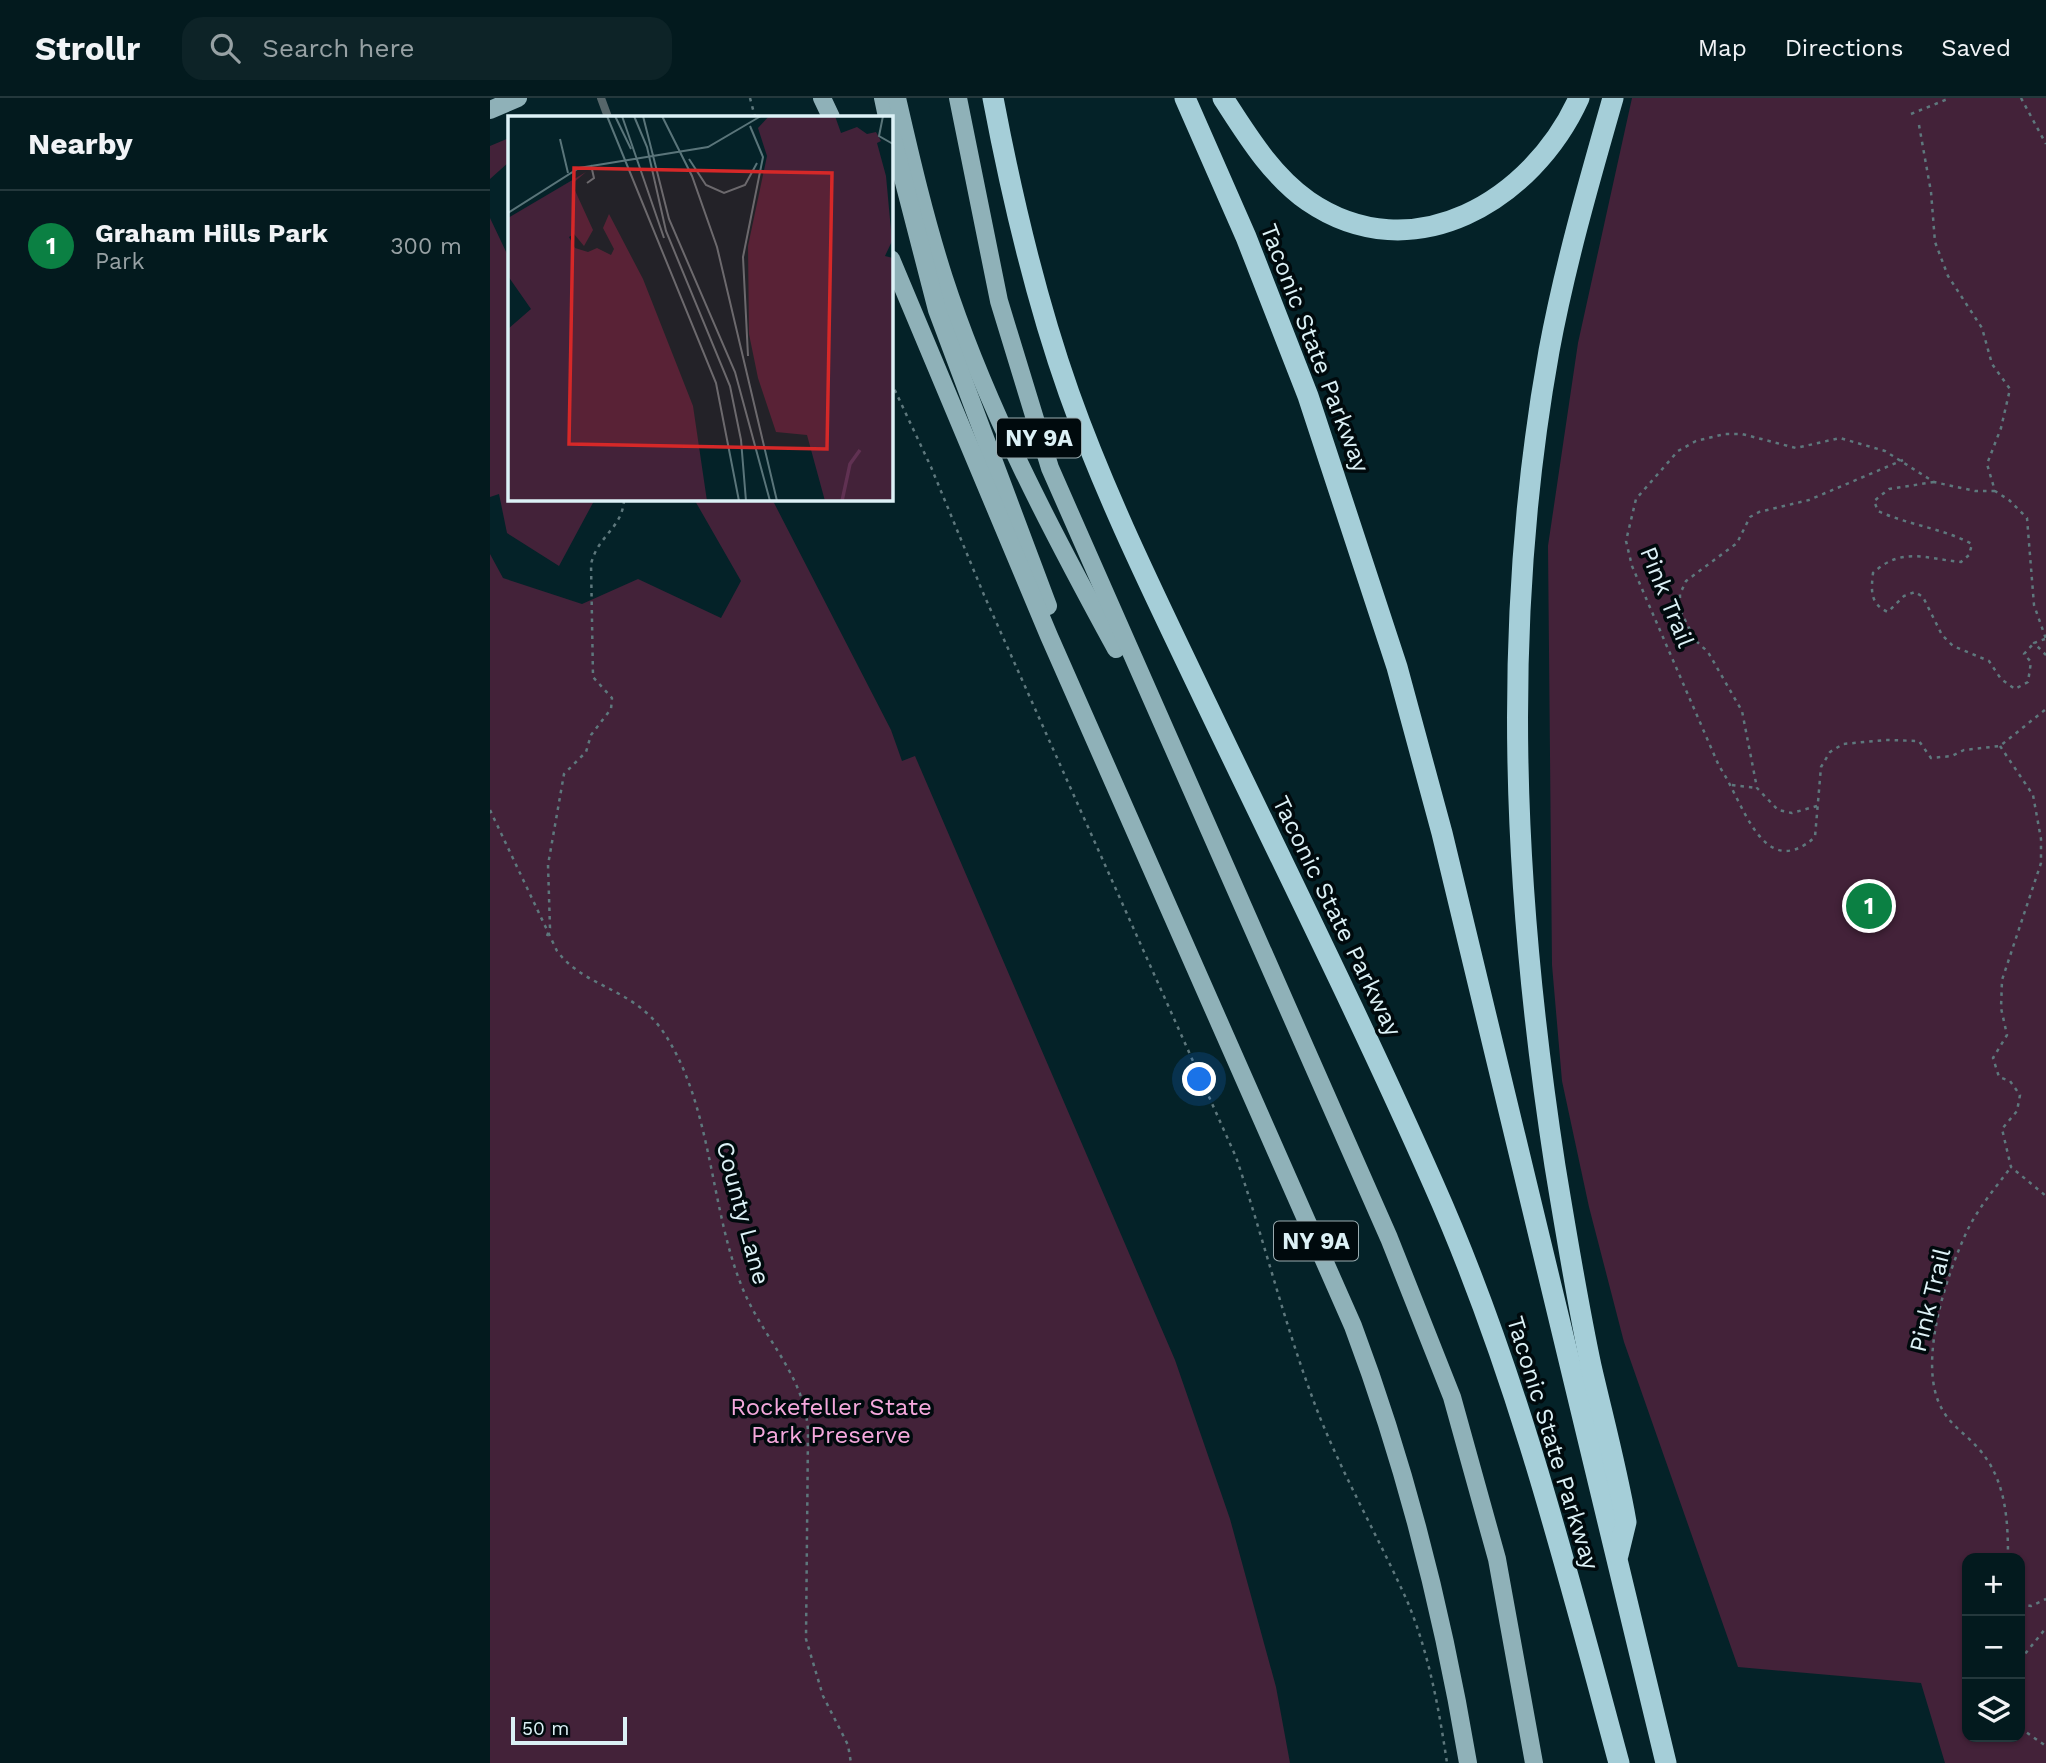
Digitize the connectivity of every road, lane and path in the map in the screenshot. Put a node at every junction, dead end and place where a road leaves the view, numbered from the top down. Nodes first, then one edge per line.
1 (518, 98) edge
2 (601, 98) edge
3 (750, 98) edge
4 (822, 98) edge
5 (883, 98) edge
6 (897, 98) edge
7 (958, 98) edge
8 (993, 98) edge
9 (1185, 98) edge
10 (1223, 98) edge
11 (1579, 98) edge
12 (1613, 98) edge
13 (1950, 98) edge
14 (2021, 98) edge
15 (490, 110) edge
16 (1911, 114) dead end
17 (608, 116) edge
18 (755, 116) edge
19 (831, 116) edge
20 (887, 116) edge
21 (1919, 125) dead end
22 (892, 136) edge
23 (2046, 144) edge
24 (892, 261) edge
25 (892, 384) edge
26 (1903, 460) junction
27 (1934, 482) junction
28 (1995, 491) junction
29 (624, 500) edge
30 (2046, 639) edge
31 (2034, 643) junction
32 (2046, 656) edge
33 (2046, 709) edge
34 (1095, 741) junction
35 (2000, 747) junction
36 (1178, 759) junction
37 (1732, 785) junction
38 (1757, 788) junction
39 (1818, 806) junction
40 (490, 810) edge
41 (547, 936) junction
42 (2011, 1167) junction
43 (2046, 1196) edge
44 (2008, 1553) edge
45 (1616, 1561) junction
46 (2046, 1599) edge
47 (2025, 1605) edge
48 (2046, 1628) edge
49 (2025, 1654) edge
50 (2025, 1731) edge
51 (2046, 1746) edge
52 (851, 1763) edge
53 (1447, 1763) edge
54 (1468, 1763) edge
55 (1534, 1763) edge
56 (1619, 1763) edge
57 (1666, 1763) edge

1 - 15 main road
2 - 17 lane
3 - 18 path
4 - 19 main road
5 - 20 main road
6 - 36 main road
7 - 36 main road, NY 9A
8 - 56 highway, Taconic State Parkway
9 - 45 highway, Taconic State Parkway
10 - 11 highway
12 - 45 highway
13 - 16 path
14 - 23 path
21 - 28 path
22 - 34 main road
24 - 34 main road, NY 9A
25 - 53 path
26 - 27 path, Pink Trail
26 - 37 path, Pink Trail
26 - 38 path, Pink Trail
27 - 28 path, Pink Trail
27 - 31 path, Pink Trail
28 - 30 path
29 - 41 path
30 - 31 path
31 - 32 path
33 - 35 path
34 - 54 main road, NY 9A
35 - 39 path, Pink Trail
35 - 42 path
36 - 55 main road, NY 9A
37 - 38 path
37 - 39 path, Pink Trail
38 - 39 path
40 - 41 path, County Lane
41 - 52 path, County Lane
42 - 43 path
42 - 44 path, Pink Trail
45 - 57 highway, Taconic State Parkway
46 - 47 path
48 - 49 path
50 - 51 path

